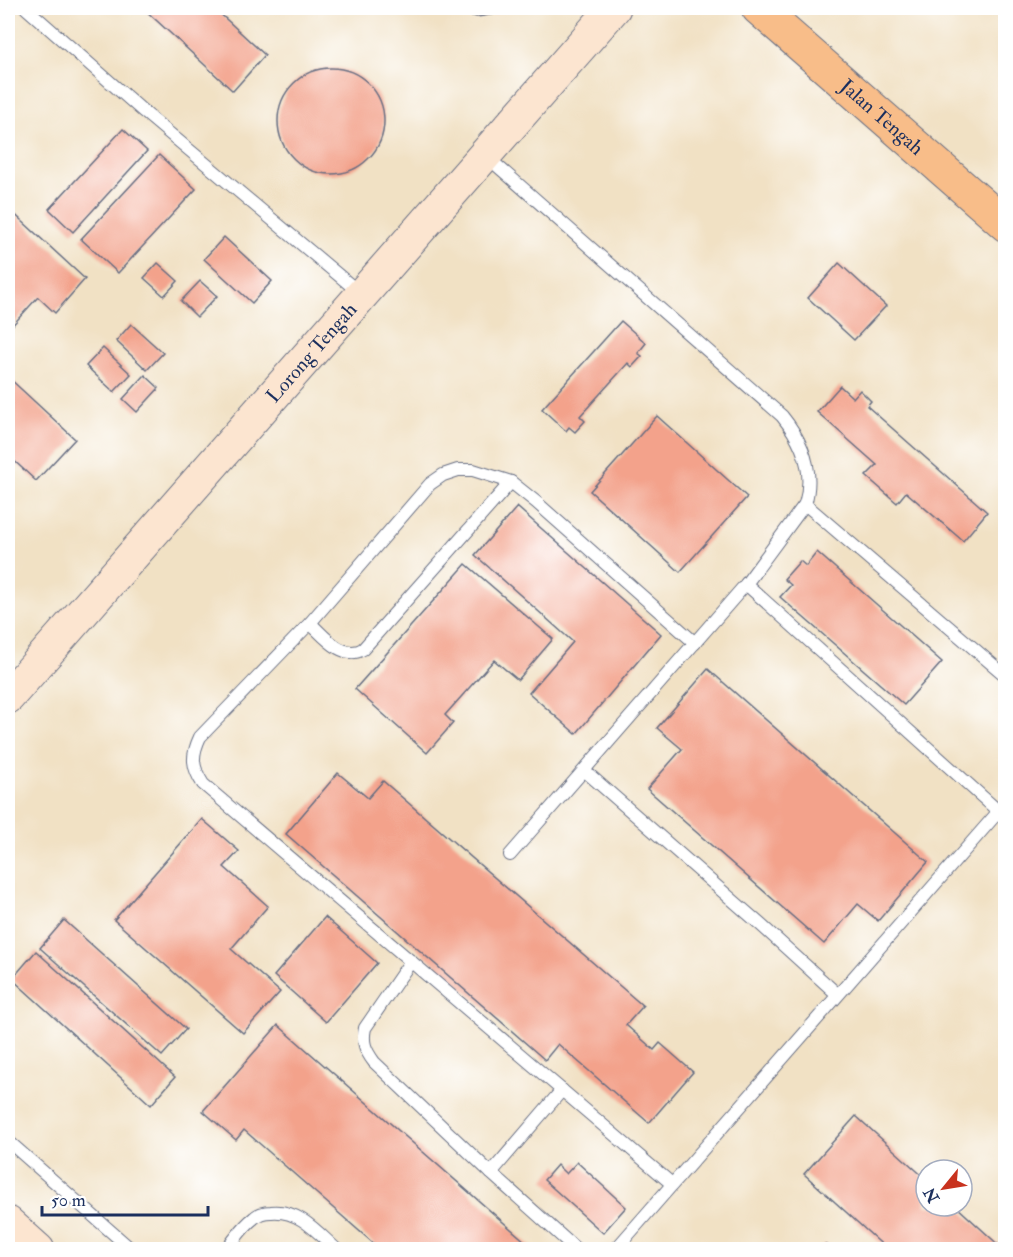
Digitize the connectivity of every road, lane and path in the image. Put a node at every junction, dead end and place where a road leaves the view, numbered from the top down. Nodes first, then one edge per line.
1 (26, 8) edge
2 (614, 8) edge
3 (758, 8) edge
4 (484, 154) junction
5 (1005, 225) edge
6 (362, 295) junction
7 (511, 482) junction
8 (805, 504) junction
9 (746, 584) junction
10 (310, 623) junction
11 (695, 643) junction
12 (1005, 676) edge
13 (8, 697) edge
14 (585, 771) junction
15 (1002, 807) edge
16 (510, 855) dead end
17 (411, 962) junction
18 (837, 994) junction
19 (562, 1090) junction
20 (8, 1141) edge
21 (491, 1173) junction
22 (672, 1184) junction
23 (8, 1223) edge
24 (38, 1250) edge
25 (132, 1250) edge
26 (226, 1250) edge
27 (338, 1250) edge
28 (577, 1250) edge
29 (615, 1250) edge

1 - 6 lane
2 - 4 street, Lorong Tengah
3 - 5 main road, Jalan Tengah
4 - 6 street, Lorong Tengah
4 - 8 lane
6 - 13 street, Lorong Tengah
7 - 10 lane
7 - 10 lane
7 - 11 lane
8 - 9 lane
8 - 12 lane
9 - 11 lane
9 - 15 lane
10 - 17 lane
11 - 14 lane
14 - 16 lane
14 - 18 lane
15 - 18 lane
17 - 19 lane
17 - 21 lane
18 - 22 lane
19 - 21 lane
19 - 22 lane
20 - 25 lane
21 - 28 lane
22 - 29 lane
23 - 24 street
26 - 27 lane

